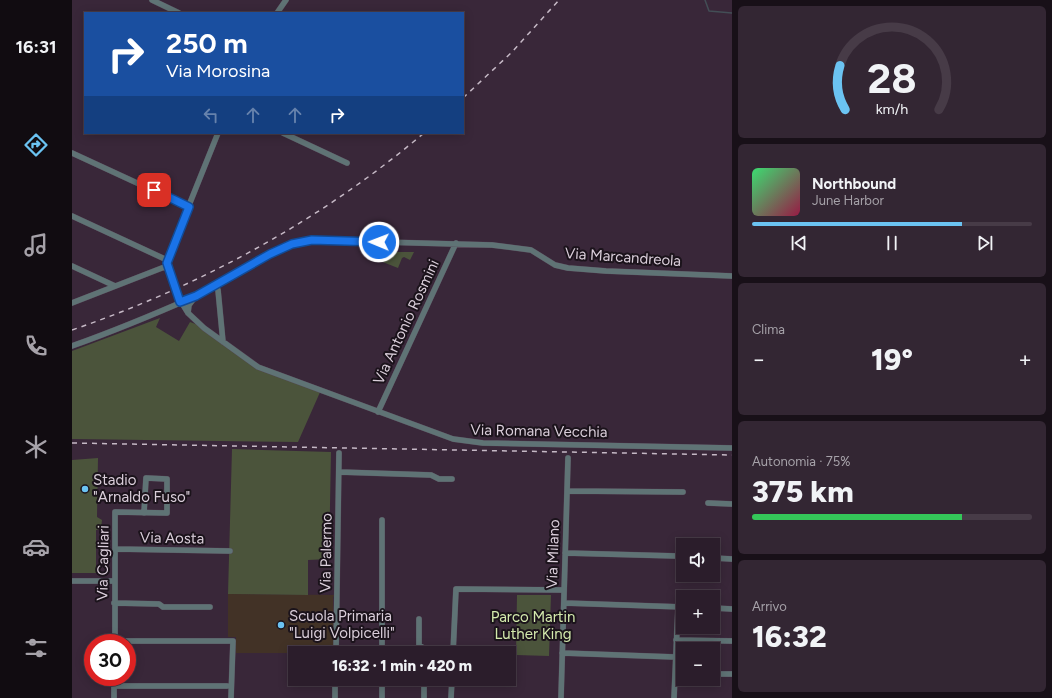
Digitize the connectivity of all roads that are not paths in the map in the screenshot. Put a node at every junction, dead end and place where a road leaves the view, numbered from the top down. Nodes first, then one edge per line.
1 (152, 0) edge
2 (286, 0) edge
3 (177, 12) edge
4 (278, 12) edge
5 (218, 134) edge
6 (285, 134) edge
7 (72, 153) edge
8 (347, 163) dead end
9 (189, 207) junction
10 (72, 216) edge
11 (456, 243) junction
12 (167, 263) junction
13 (72, 266) edge
14 (732, 276) edge
15 (115, 286) junction
16 (215, 286) junction
17 (196, 296) junction
18 (179, 300) junction
19 (72, 303) edge
20 (188, 312) junction
21 (223, 342) junction
22 (72, 346) edge
23 (378, 412) junction
24 (732, 448) edge
25 (339, 453) dead end
26 (568, 458) dead end
27 (339, 472) junction
28 (452, 479) dead end
29 (567, 491) junction
30 (682, 492) dead end
31 (708, 503) dead end
32 (732, 504) edge
33 (144, 512) junction
34 (382, 520) dead end
35 (115, 549) junction
36 (230, 551) dead end
37 (565, 553) junction
38 (676, 556) edge
39 (720, 558) edge
40 (732, 559) edge
41 (72, 581) edge
42 (114, 581) junction
43 (564, 590) junction
44 (114, 603) junction
45 (564, 603) junction
46 (210, 607) dead end
47 (676, 607) edge
48 (720, 608) edge
49 (732, 609) edge
50 (419, 619) dead end
51 (115, 634) edge
52 (677, 634) edge
53 (676, 640) junction
54 (732, 641) edge
55 (136, 642) edge
56 (336, 646) edge
57 (382, 646) edge
58 (421, 646) edge
59 (453, 646) edge
60 (562, 653) junction
61 (675, 657) junction
62 (675, 674) joint
63 (720, 674) edge
64 (732, 674) edge
65 (114, 686) edge
66 (136, 686) edge
67 (227, 686) dead end
68 (335, 686) edge
69 (382, 686) edge
70 (424, 686) edge
71 (452, 686) edge
72 (114, 698) edge
73 (231, 698) edge
74 (335, 698) edge
75 (382, 698) edge
76 (424, 698) edge
77 (451, 698) edge
78 (561, 698) edge
79 (674, 698) edge

1 - 3 street
2 - 4 street
5 - 9 street
6 - 8 street
7 - 9 street
9 - 12 street
10 - 12 street
11 - 14 street, Via Marcandreola
11 - 16 street, Via Marcandreola
11 - 23 street, Via Antonio Rosmini
12 - 15 street
12 - 18 street, Via Romana Vecchia, bridge
13 - 15 street
15 - 19 street
16 - 17 street, Via Marcandreola
16 - 21 street
17 - 18 street, Via Marcandreola
17 - 20 street
18 - 20 street, Via Romana Vecchia
18 - 22 street, Via Marcandreola
20 - 21 street, Via Romana Vecchia
21 - 23 street, Via Romana Vecchia
23 - 24 street, Via Romana Vecchia
25 - 27 street, Via Palermo
26 - 29 street, Via Milano
27 - 28 street
27 - 56 street, Via Palermo
29 - 30 street
29 - 37 street, Via Milano
31 - 32 street
33 - 33 street, Via Cagliari
33 - 35 street, Via Cagliari
34 - 57 street
35 - 36 street, Via Aosta
35 - 42 street, Via Cagliari
37 - 38 street
37 - 43 street, Via Milano
39 - 40 street
41 - 42 street
42 - 44 street, Via Cagliari
43 - 45 street, Via Milano
43 - 59 street
44 - 46 street
44 - 51 street, Via Cagliari
45 - 47 street
45 - 60 street, Via Milano
48 - 49 street
50 - 58 street
52 - 53 street
53 - 54 street
53 - 61 street
55 - 73 street
60 - 61 street
60 - 78 street, Via Milano
61 - 62 street
62 - 79 street
63 - 64 street
65 - 72 street
66 - 67 street
68 - 74 street
69 - 75 street
70 - 76 street
71 - 77 street

